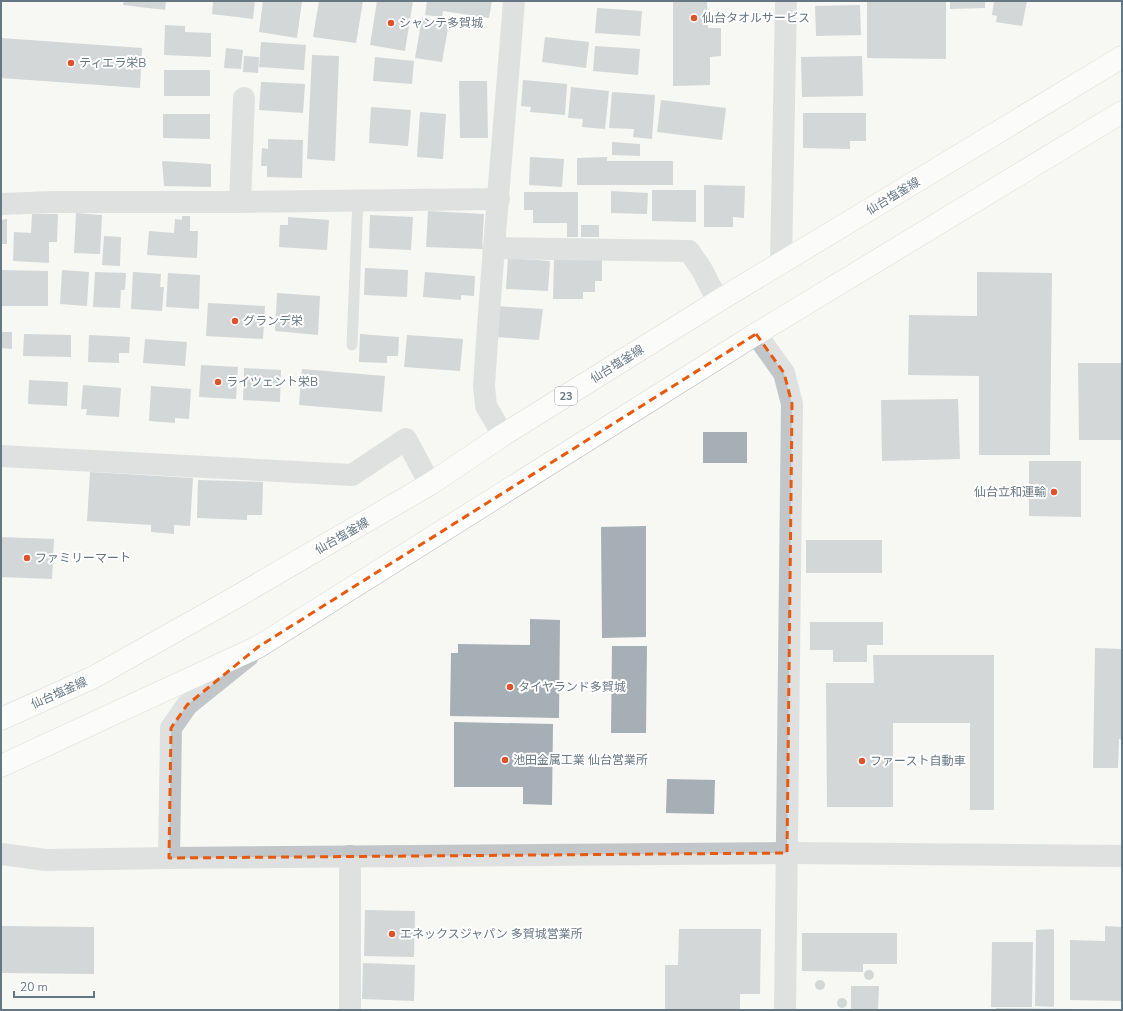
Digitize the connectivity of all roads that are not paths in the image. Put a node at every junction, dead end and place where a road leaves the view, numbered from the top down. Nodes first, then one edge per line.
1 (514, 1) edge
2 (786, 1) edge
3 (1122, 57) edge
4 (244, 98) dead end
5 (1122, 112) edge
6 (358, 199) junction
7 (499, 199) junction
8 (240, 202) junction
9 (1, 204) edge
10 (493, 248) junction
11 (781, 263) junction
12 (718, 301) junction
13 (756, 334) junction
14 (352, 345) dead end
15 (504, 435) junction
16 (1, 456) edge
17 (430, 484) junction
18 (258, 647) junction
19 (1, 719) edge
20 (1, 766) edge
21 (787, 852) junction
22 (1, 854) edge
23 (350, 856) junction
24 (1122, 856) edge
25 (169, 858) junction
26 (350, 1010) edge
27 (785, 1010) edge

1 - 7 street
2 - 11 street
3 - 11 main road, 仙台塩釜線 / 23
4 - 8 street
5 - 13 main road
6 - 7 street
6 - 8 street
6 - 14 lane
7 - 10 street
8 - 9 street
10 - 12 street
10 - 15 street
11 - 12 main road, 仙台塩釜線 / 23
12 - 15 main road, 仙台塩釜線 / 23
13 - 18 main road
13 - 21 street
15 - 17 main road, 仙台塩釜線 / 23
16 - 17 street
17 - 19 main road, 仙台塩釜線 / 23
18 - 20 main road
18 - 25 street
21 - 23 street
21 - 24 street
21 - 27 street
22 - 25 street
23 - 25 street
23 - 26 street

